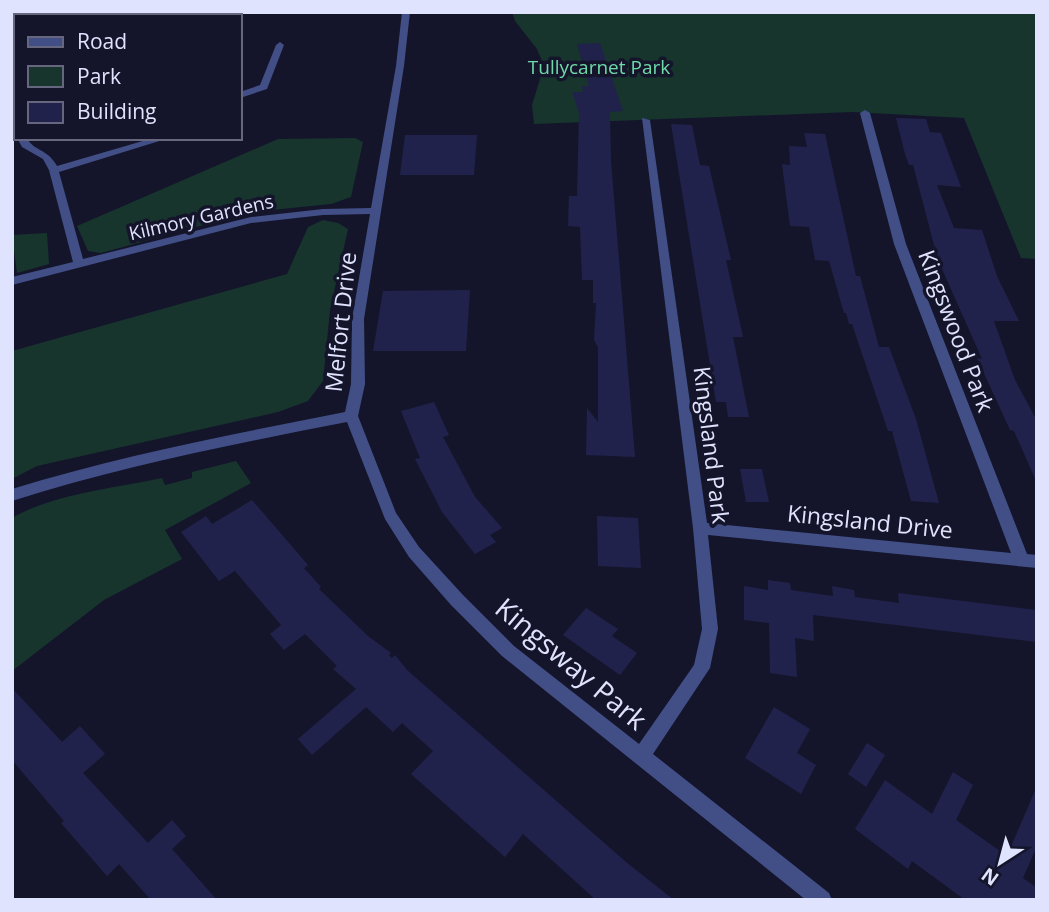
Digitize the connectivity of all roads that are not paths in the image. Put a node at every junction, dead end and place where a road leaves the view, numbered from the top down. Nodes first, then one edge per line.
1 (406, 12) edge
2 (280, 45) dead end
3 (242, 94) edge
4 (865, 113) dead end
5 (645, 120) dead end
6 (23, 140) edge
7 (157, 140) edge
8 (54, 170) junction
9 (374, 211) junction
10 (79, 264) junction
11 (12, 281) edge
12 (351, 416) junction
13 (12, 495) edge
14 (700, 528) junction
15 (1029, 561) edge
16 (640, 757) junction
17 (822, 900) edge

1 - 9 street, Melfort Drive
2 - 3 street
4 - 15 street, Kingswood Park
5 - 14 street, Kingsland Park
6 - 8 street
7 - 8 street
8 - 10 street
9 - 10 street, Kilmory Gardens
9 - 12 street, Melfort Drive
10 - 11 street, Kilmory Gardens
12 - 13 street, Melfort Drive
12 - 16 street, Kingsway Park
14 - 15 street, Kingsland Drive
14 - 16 street, Kingsland Park
16 - 17 street, Kingsway Park

